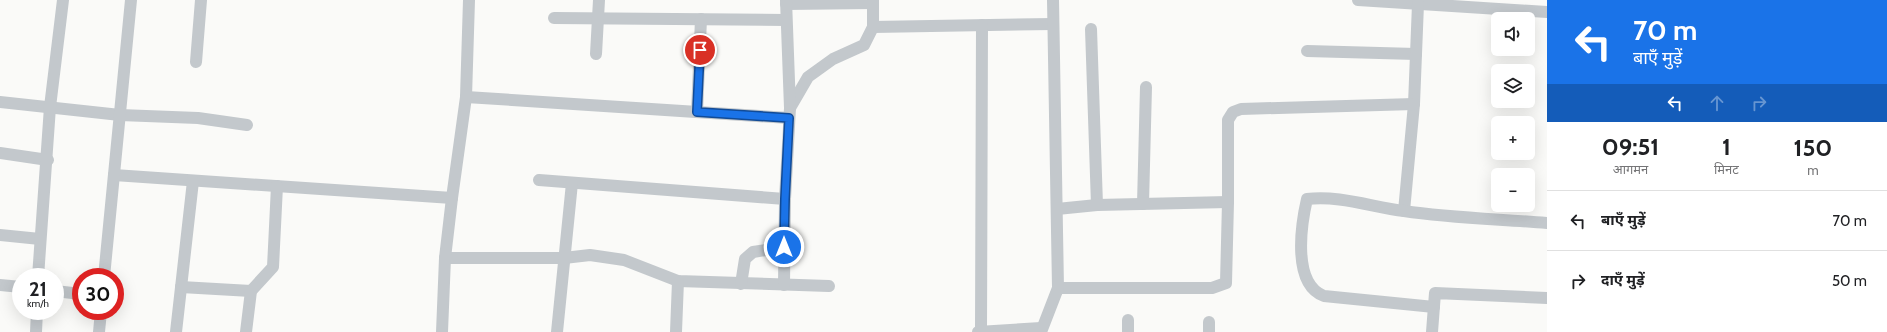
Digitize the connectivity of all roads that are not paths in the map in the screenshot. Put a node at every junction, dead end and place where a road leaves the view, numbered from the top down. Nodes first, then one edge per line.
1 (63, 0) edge
2 (131, 0) edge
3 (202, 0) edge
4 (469, 0) edge
5 (599, 0) edge
6 (1053, 0) edge
7 (1358, 0) edge
8 (786, 2) edge
9 (873, 2) edge
10 (1418, 4) junction
11 (1547, 12) edge
12 (554, 18) dead end
13 (598, 18) junction
14 (701, 19) junction
15 (786, 20) junction
16 (1053, 24) junction
17 (982, 25) junction
18 (873, 27) junction
19 (1091, 29) dead end
20 (1306, 51) dead end
21 (596, 54) dead end
22 (1416, 54) junction
23 (196, 62) dead end
24 (1146, 87) dead end
25 (466, 97) junction
26 (0, 102) edge
27 (1414, 104) junction
28 (50, 107) junction
29 (697, 112) junction
30 (790, 113) junction
31 (120, 115) junction
32 (247, 125) dead end
33 (0, 153) edge
34 (48, 160) junction
35 (114, 175) junction
36 (539, 180) dead end
37 (193, 181) junction
38 (572, 183) junction
39 (278, 186) junction
40 (452, 198) junction
41 (785, 199) junction
42 (1228, 202) junction
43 (1144, 204) junction
44 (1097, 205) junction
45 (1057, 209) junction
46 (1404, 211) junction
47 (1547, 223) edge
48 (0, 235) edge
49 (40, 239) junction
50 (784, 247) junction
51 (445, 258) junction
52 (564, 258) junction
53 (38, 268) edge
54 (105, 268) edge
55 (678, 280) junction
56 (741, 284) junction
57 (0, 285) edge
58 (12, 286) edge
59 (784, 286) junction
60 (829, 286) dead end
61 (181, 287) junction
62 (1058, 288) junction
63 (251, 291) junction
64 (1547, 298) edge
65 (1434, 307) junction
66 (37, 320) edge
67 (100, 320) edge
68 (1128, 320) dead end
69 (1041, 330) edge
70 (36, 332) edge
71 (99, 332) edge
72 (176, 332) edge
73 (246, 332) edge
74 (442, 332) edge
75 (557, 332) edge
76 (676, 332) edge
77 (980, 332) edge
78 (1128, 332) edge
79 (1432, 332) edge

1 - 28 street
2 - 31 street
3 - 23 street
4 - 25 street
5 - 13 street
6 - 16 street
7 - 10 street
8 - 9 street
8 - 15 street
9 - 18 street
10 - 11 street
10 - 22 street
12 - 13 street
13 - 14 street
13 - 21 street
14 - 15 street
14 - 29 street
15 - 30 street
16 - 17 street
16 - 45 street
17 - 18 street
17 - 77 street
18 - 30 street
19 - 44 street
20 - 22 street
22 - 27 street
24 - 43 street
25 - 29 street
25 - 40 street
26 - 28 street
27 - 42 street
27 - 46 street
28 - 31 street
28 - 34 street
29 - 30 street
30 - 41 street
31 - 32 street
31 - 35 street
33 - 34 street
34 - 49 street
35 - 37 street
35 - 54 street
36 - 38 street
37 - 39 street
37 - 61 street
38 - 41 street
38 - 52 street
39 - 40 street
39 - 63 street
40 - 51 street
41 - 50 street
42 - 43 street
42 - 62 street
43 - 44 street
44 - 45 street
45 - 62 street
46 - 47 street
46 - 65 street
48 - 49 street
49 - 53 street
50 - 56 street
50 - 59 street
51 - 52 street
51 - 74 street
52 - 55 street
52 - 75 street
55 - 56 street
55 - 76 street
56 - 59 street
57 - 58 street
59 - 60 street
61 - 63 street
61 - 72 street
62 - 69 street
63 - 73 street
64 - 65 street
65 - 79 street
66 - 70 street
67 - 71 street
68 - 78 street
69 - 77 street

